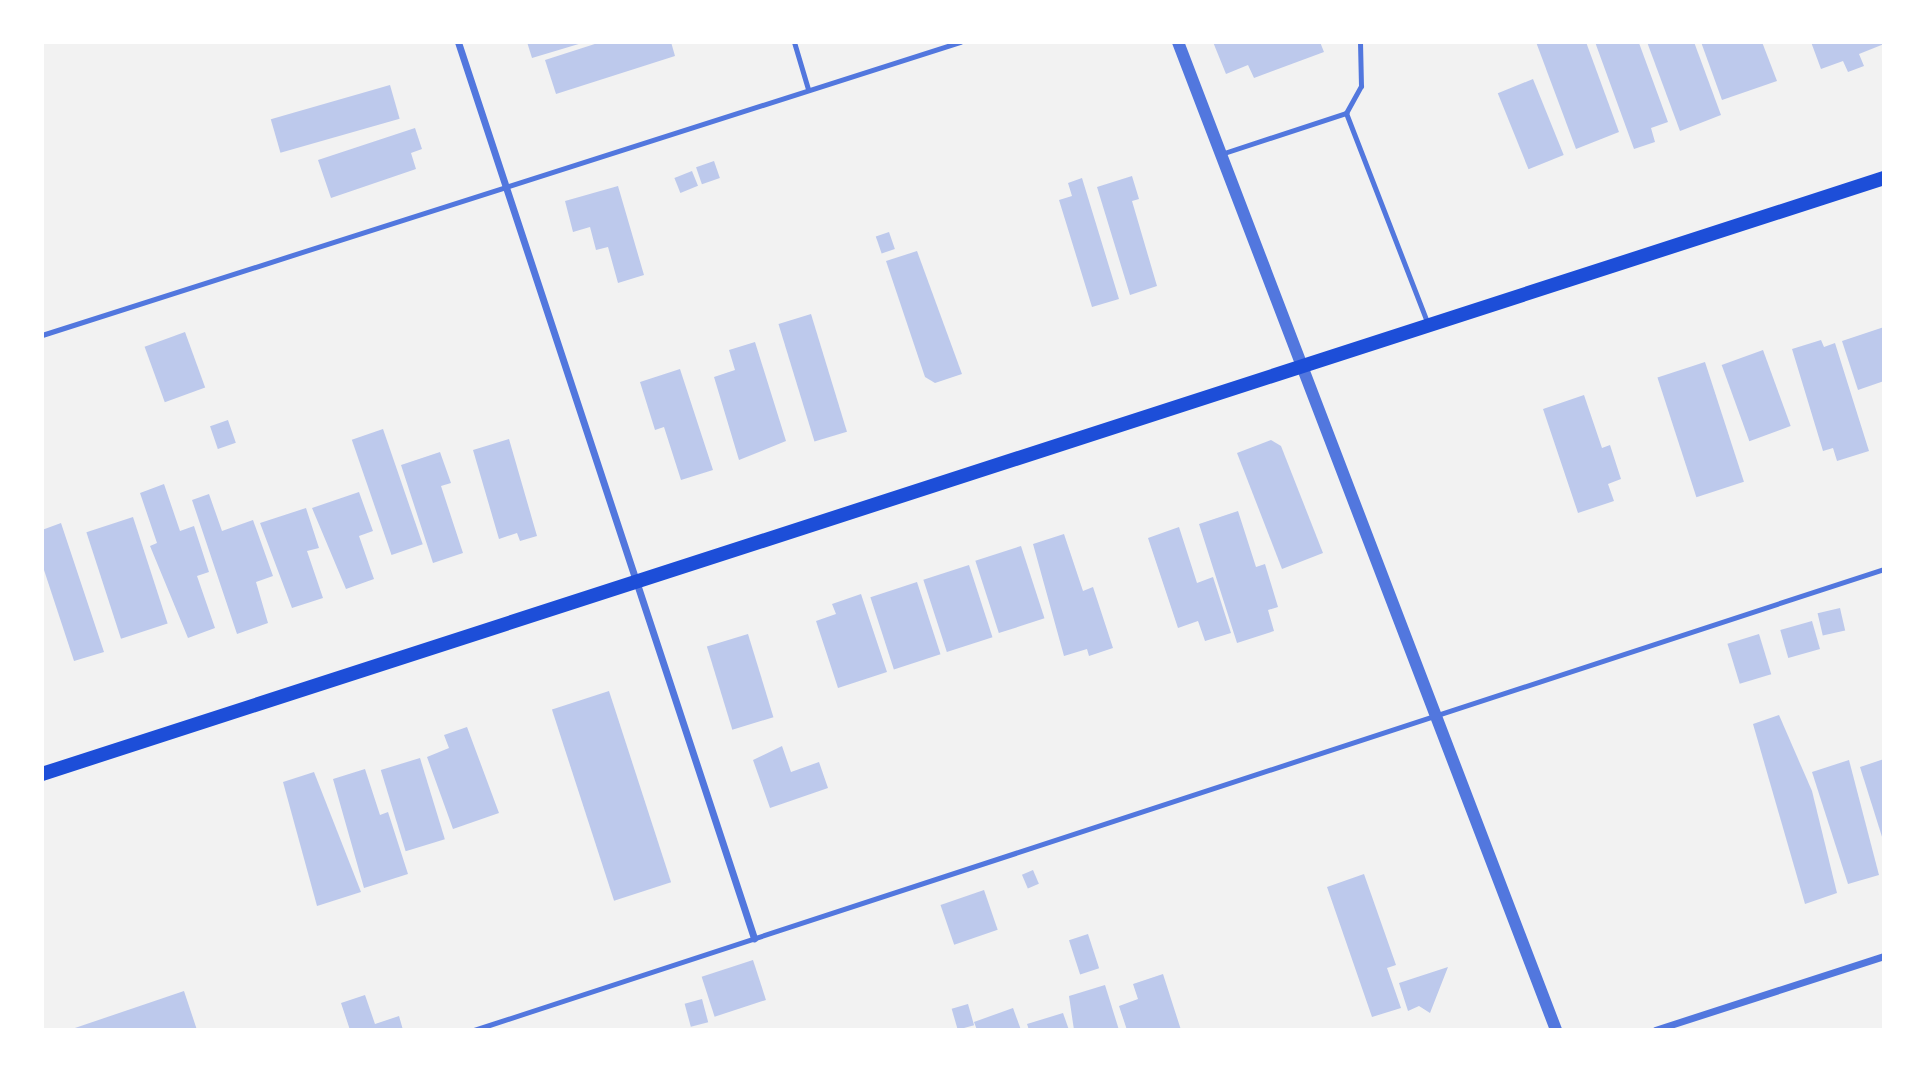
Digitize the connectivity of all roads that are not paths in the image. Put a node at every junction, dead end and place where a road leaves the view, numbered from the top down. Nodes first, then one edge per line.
1 (458, 42) edge
2 (794, 42) edge
3 (960, 42) edge
4 (1178, 42) edge
5 (1360, 42) edge
6 (808, 89) junction
7 (1346, 113) junction
8 (1221, 154) junction
9 (1884, 178) edge
10 (504, 183) junction
11 (1429, 327) junction
12 (42, 335) edge
13 (1301, 369) junction
14 (1884, 569) edge
15 (636, 582) junction
16 (1437, 716) junction
17 (42, 774) edge
18 (754, 938) junction
19 (1884, 956) edge
20 (474, 1030) edge
21 (1556, 1030) edge
22 (1655, 1030) edge

1 - 10 street
2 - 6 lane
3 - 6 lane
4 - 8 street
5 - 7 lane
6 - 10 lane
7 - 8 lane
7 - 11 lane
8 - 13 street
9 - 11 main road
10 - 12 lane
10 - 15 street
11 - 13 main road
13 - 15 main road
13 - 16 street
14 - 16 lane
15 - 17 main road
15 - 18 street
16 - 18 lane
16 - 21 street
18 - 20 lane
19 - 22 street

